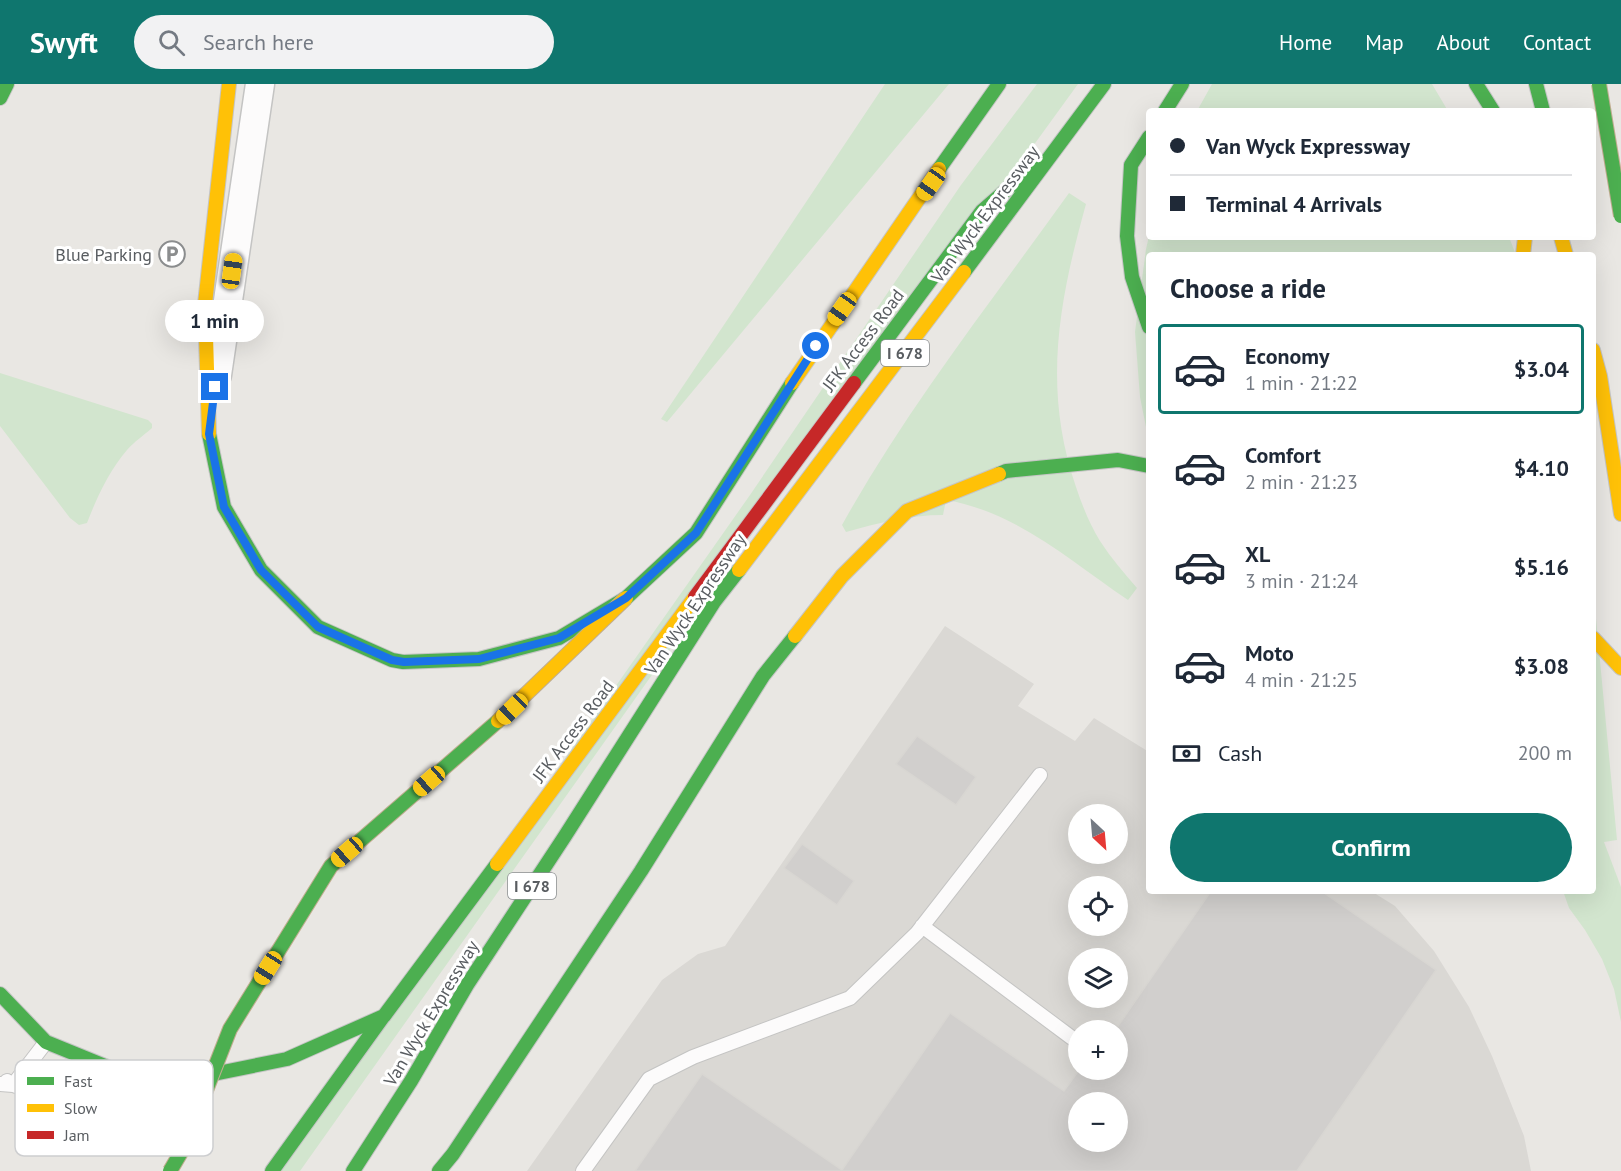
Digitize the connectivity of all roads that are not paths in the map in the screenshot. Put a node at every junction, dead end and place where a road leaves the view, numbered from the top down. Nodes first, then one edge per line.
1 (7, 84) edge
2 (229, 84) edge
3 (260, 84) edge
4 (999, 84) edge
5 (1104, 84) edge
6 (1182, 84) edge
7 (1476, 84) edge
8 (1536, 84) edge
9 (1600, 84) edge
10 (0, 98) edge
11 (1589, 102) dead end
12 (1167, 108) edge
13 (1491, 108) edge
14 (1542, 108) edge
15 (1062, 141) junction
16 (1146, 142) edge
17 (1621, 216) edge
18 (1146, 318) edge
19 (1596, 361) edge
20 (209, 434) junction
21 (1146, 465) edge
22 (1621, 514) edge
23 (626, 598) junction
24 (1596, 641) edge
25 (1621, 668) edge
26 (1040, 775) dead end
27 (922, 926) junction
28 (0, 994) edge
29 (384, 1016) junction
30 (1068, 1035) edge
31 (45, 1042) junction
32 (28, 1060) edge
33 (90, 1060) edge
34 (213, 1072) edge
35 (213, 1074) edge
36 (0, 1076) edge
37 (6, 1084) edge
38 (179, 1156) edge
39 (170, 1171) edge
40 (272, 1171) edge
41 (353, 1171) edge
42 (439, 1171) edge
43 (583, 1171) edge

1 - 10 main road
2 - 20 main road
3 - 20 street
4 - 23 main road
5 - 15 main road, Van Wyck Expressway / I 678
6 - 12 main road
7 - 13 main road
8 - 14 main road
9 - 11 main road
9 - 17 main road, bridge
15 - 29 main road, JFK Access Road
15 - 41 main road, Van Wyck Expressway / I 678
16 - 18 main road
19 - 22 main road
20 - 23 main road
21 - 42 main road
23 - 34 main road, bridge
24 - 25 main road
26 - 27 lane
27 - 30 lane
27 - 43 lane
28 - 31 main road
29 - 35 main road, JFK Access Road
29 - 40 main road
31 - 32 lane
31 - 33 main road
36 - 37 lane
38 - 39 main road, bridge

